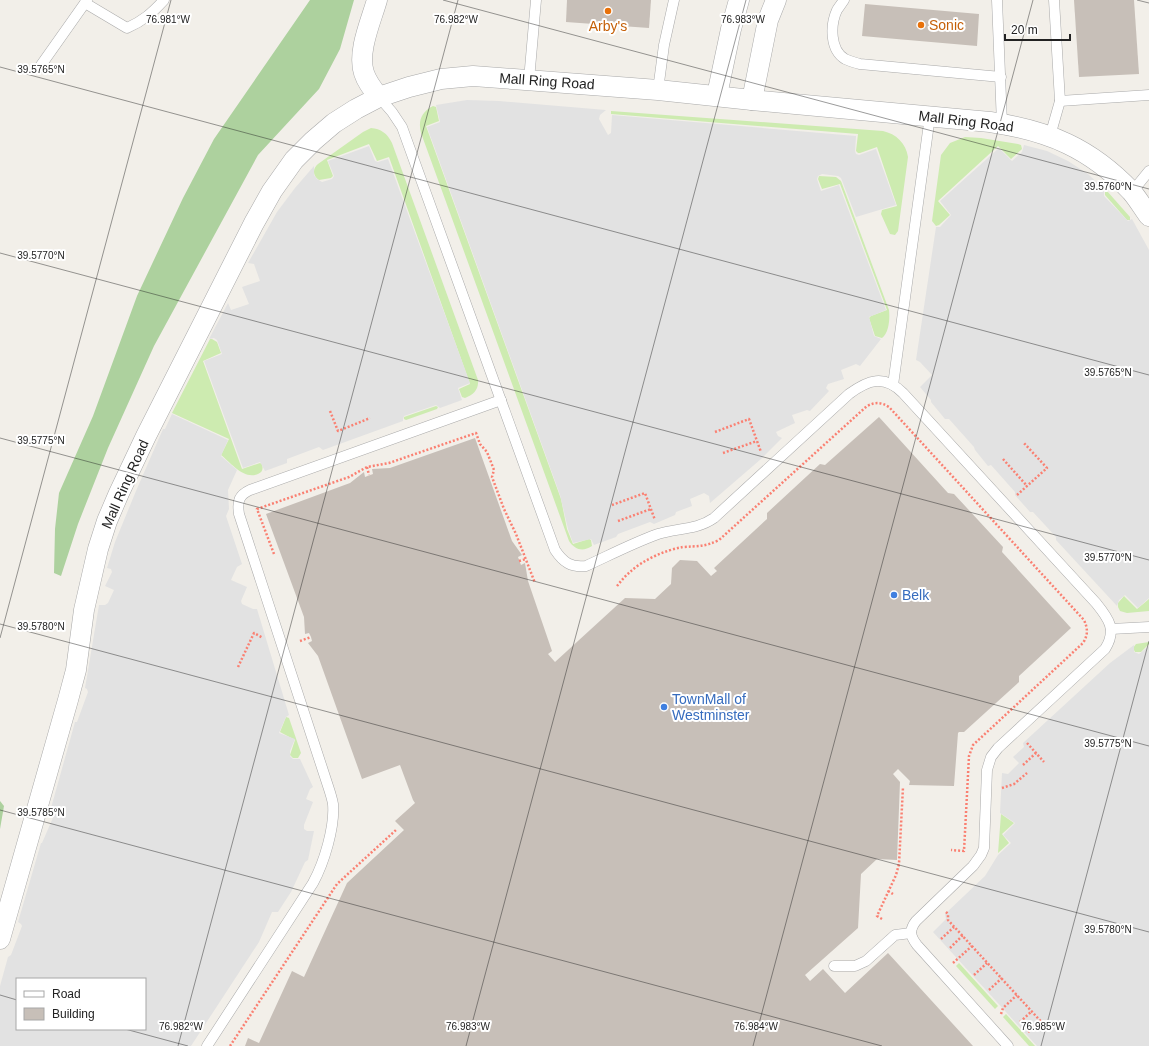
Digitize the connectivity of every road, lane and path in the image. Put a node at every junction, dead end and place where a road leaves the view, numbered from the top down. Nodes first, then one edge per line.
1 (164, 0) edge
2 (377, 0) edge
3 (536, 0) edge
4 (674, 0) edge
5 (739, 0) edge
6 (776, 0) edge
7 (844, 0) edge
8 (997, 0) edge
9 (1054, 0) edge
10 (86, 2) edge
11 (39, 68) dead end
12 (1001, 77) junction
13 (529, 80) junction
14 (658, 90) junction
15 (1149, 95) edge
16 (717, 96) junction
17 (379, 98) junction
18 (752, 100) junction
19 (1060, 100) junction
20 (930, 116) junction
21 (1002, 124) junction
22 (1050, 136) junction
23 (1149, 171) edge
24 (1132, 192) junction
25 (1149, 216) edge
26 (893, 385) junction
27 (501, 400) junction
28 (330, 411) dead end
29 (370, 418) dead end
30 (715, 432) dead end
31 (757, 441) junction
32 (1023, 442) dead end
33 (723, 453) dead end
34 (762, 454) dead end
35 (1003, 459) dead end
36 (367, 467) junction
37 (352, 470) dead end
38 (353, 475) junction
39 (369, 475) dead end
40 (1027, 486) junction
41 (1016, 497) dead end
42 (612, 505) dead end
43 (651, 509) junction
44 (618, 521) dead end
45 (656, 524) dead end
46 (274, 554) dead end
47 (526, 559) junction
48 (519, 561) dead end
49 (535, 583) dead end
50 (617, 586) dead end
51 (1149, 627) edge
52 (1111, 629) junction
53 (311, 637) dead end
54 (266, 639) dead end
55 (300, 641) dead end
56 (238, 667) dead end
57 (1026, 742) dead end
58 (1036, 753) junction
59 (1044, 762) dead end
60 (1023, 765) dead end
61 (1027, 773) dead end
62 (903, 786) dead end
63 (1001, 788) dead end
64 (396, 830) dead end
65 (951, 850) dead end
66 (888, 891) junction
67 (893, 894) dead end
68 (942, 914) dead end
69 (882, 919) dead end
70 (954, 926) junction
71 (911, 933) junction
72 (963, 936) junction
73 (0, 939) edge
74 (941, 939) dead end
75 (972, 946) junction
76 (950, 948) dead end
77 (987, 962) junction
78 (953, 963) dead end
79 (834, 966) dead end
80 (974, 975) dead end
81 (1002, 978) junction
82 (989, 990) dead end
83 (1017, 995) junction
84 (1032, 1011) junction
85 (1000, 1015) dead end
86 (1041, 1021) junction
87 (1020, 1022) dead end
88 (1046, 1027) dead end
89 (1028, 1032) dead end
90 (207, 1046) edge
91 (230, 1046) edge
92 (1008, 1046) edge

1 - 10 lane
2 - 17 street
3 - 13 lane
4 - 14 lane
5 - 16 street
6 - 18 street
7 - 12 lane
8 - 12 lane
9 - 19 lane
10 - 11 lane
12 - 21 lane
13 - 14 street, Mall Ring Road
13 - 17 street, Mall Ring Road
14 - 16 street, Mall Ring Road
15 - 19 lane
16 - 18 street, Mall Ring Road
17 - 27 lane
17 - 73 street, Mall Ring Road
18 - 20 street, Mall Ring Road
19 - 22 lane
20 - 21 street, Mall Ring Road
20 - 26 lane
21 - 22 street, Mall Ring Road
22 - 24 street, Mall Ring Road
23 - 24 lane
24 - 25 street, Mall Ring Road
26 - 27 lane
26 - 52 lane
27 - 90 lane
28 - 29 path
30 - 31 path
31 - 33 path
31 - 34 path
32 - 40 path
35 - 40 path
36 - 38 path
36 - 39 path
36 - 47 path
37 - 38 path
38 - 46 path
40 - 41 path
42 - 43 path
43 - 44 path
43 - 45 path
47 - 48 path
47 - 49 path
50 - 65 path
51 - 52 lane
52 - 71 lane
53 - 55 path
54 - 56 path
57 - 58 path
58 - 59 path
58 - 60 path
61 - 63 path
62 - 66 path
64 - 91 path
66 - 67 path
66 - 69 path
68 - 70 path
70 - 72 path
70 - 74 path
71 - 79 lane
71 - 92 lane
72 - 75 path
72 - 76 path
75 - 77 path
75 - 78 path
77 - 80 path
77 - 81 path
81 - 82 path
81 - 83 path
83 - 84 path
83 - 85 path
84 - 86 path
84 - 87 path
86 - 88 path
86 - 89 path

